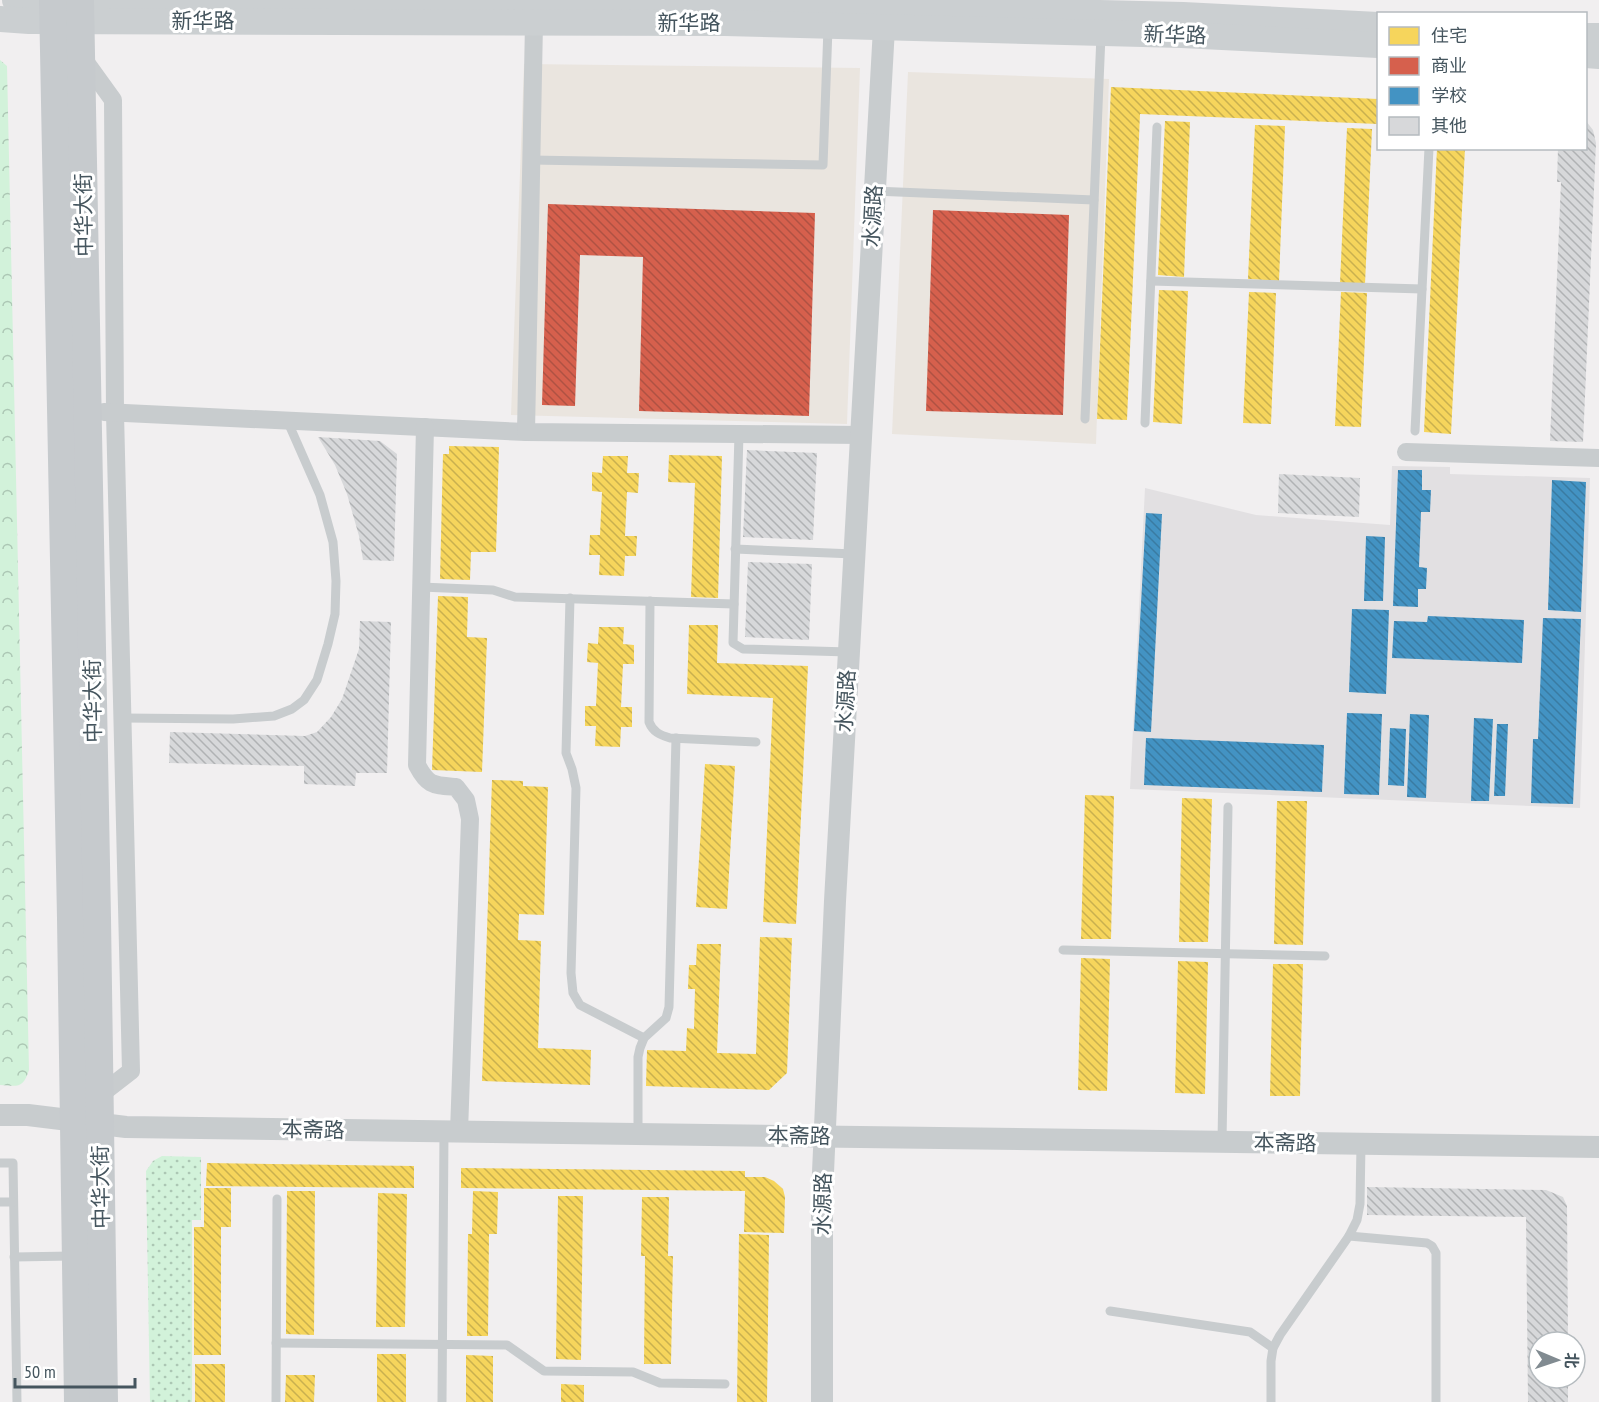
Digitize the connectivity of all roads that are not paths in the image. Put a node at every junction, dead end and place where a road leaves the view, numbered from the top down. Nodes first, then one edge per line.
1 (15, 0) edge
2 (66, 7) edge
3 (1217, 8) edge
4 (884, 12) edge
5 (0, 19) edge
6 (534, 23) junction
7 (1377, 25) edge
8 (828, 26) junction
9 (1101, 33) junction
10 (1377, 45) edge
11 (1157, 127) dead end
12 (1429, 150) edge
13 (531, 160) junction
14 (874, 191) junction
15 (1094, 200) junction
16 (1151, 281) junction
17 (1422, 290) junction
18 (101, 411) junction
19 (1085, 419) dead end
20 (287, 420) junction
21 (1145, 423) dead end
22 (425, 427) junction
23 (1415, 431) dead end
24 (526, 432) junction
25 (739, 434) junction
26 (861, 435) junction
27 (1406, 452) dead end
28 (1599, 458) edge
29 (735, 549) junction
30 (854, 554) junction
31 (421, 587) junction
32 (570, 598) junction
33 (650, 601) junction
34 (734, 604) junction
35 (849, 652) junction
36 (123, 718) junction
37 (676, 738) junction
38 (756, 742) dead end
39 (1228, 807) dead end
40 (1063, 950) dead end
41 (1226, 954) junction
42 (1325, 956) dead end
43 (644, 1038) junction
44 (100, 1095) junction
45 (0, 1114) edge
46 (87, 1122) junction
47 (452, 1132) junction
48 (638, 1134) junction
49 (824, 1137) junction
50 (1222, 1142) junction
51 (1361, 1144) junction
52 (1599, 1147) edge
53 (0, 1163) edge
54 (277, 1199) dead end
55 (0, 1202) edge
56 (13, 1203) junction
57 (1349, 1236) junction
58 (76, 1256) junction
59 (14, 1257) junction
60 (1110, 1311) dead end
61 (276, 1343) junction
62 (442, 1344) junction
63 (1273, 1348) junction
64 (725, 1384) dead end
65 (17, 1402) edge
66 (78, 1402) edge
67 (104, 1402) edge
68 (276, 1402) edge
69 (442, 1402) edge
70 (822, 1402) edge
71 (1271, 1402) edge
72 (1436, 1402) edge

1 - 2 main road, 新华路
2 - 4 main road, 新华路
2 - 5 main road, 新华路
2 - 6 main road, 新华路
2 - 18 main road, 中华大街
2 - 46 main road, 中华大街
3 - 4 main road, 新华路
3 - 7 main road, 新华路
4 - 8 main road, 新华路
4 - 9 main road, 新华路
4 - 14 street, 水源路
6 - 8 main road, 新华路
6 - 13 street
8 - 13 lane
9 - 10 main road, 新华路
9 - 15 lane
11 - 16 lane
12 - 17 lane
13 - 24 street
14 - 15 lane
14 - 26 street, 水源路
15 - 19 lane
16 - 17 lane
16 - 21 lane
17 - 23 lane
18 - 20 street
18 - 36 street
18 - 44 main road, 中华大街
20 - 22 street
20 - 36 lane
22 - 24 street
22 - 31 street
24 - 25 street
25 - 26 street
25 - 29 lane
26 - 30 street, 水源路
27 - 28 street
29 - 30 lane
29 - 34 lane
30 - 35 street, 水源路
31 - 32 lane
31 - 47 street
32 - 33 lane
32 - 43 lane
33 - 34 lane
33 - 37 lane
34 - 35 lane
35 - 49 street, 水源路
36 - 44 street
37 - 38 lane
37 - 43 lane
39 - 41 lane
40 - 41 lane
41 - 42 lane
41 - 50 lane
43 - 48 lane
44 - 46 main road, 中华大街
45 - 46 street, 本斋路
46 - 47 street, 本斋路
46 - 58 main road, 中华大街
46 - 67 main road, 中华大街
47 - 48 street, 本斋路
47 - 62 lane
48 - 49 street, 本斋路
49 - 50 street, 本斋路
49 - 70 street, 水源路
50 - 51 street, 本斋路
51 - 52 street, 本斋路
51 - 57 lane
53 - 56 lane
54 - 61 lane
55 - 56 lane
56 - 59 lane
57 - 63 lane
57 - 72 lane
58 - 59 lane
58 - 66 main road, 中华大街
59 - 65 lane
60 - 63 lane
61 - 62 lane
61 - 68 lane
62 - 64 lane
62 - 69 lane
63 - 71 lane

